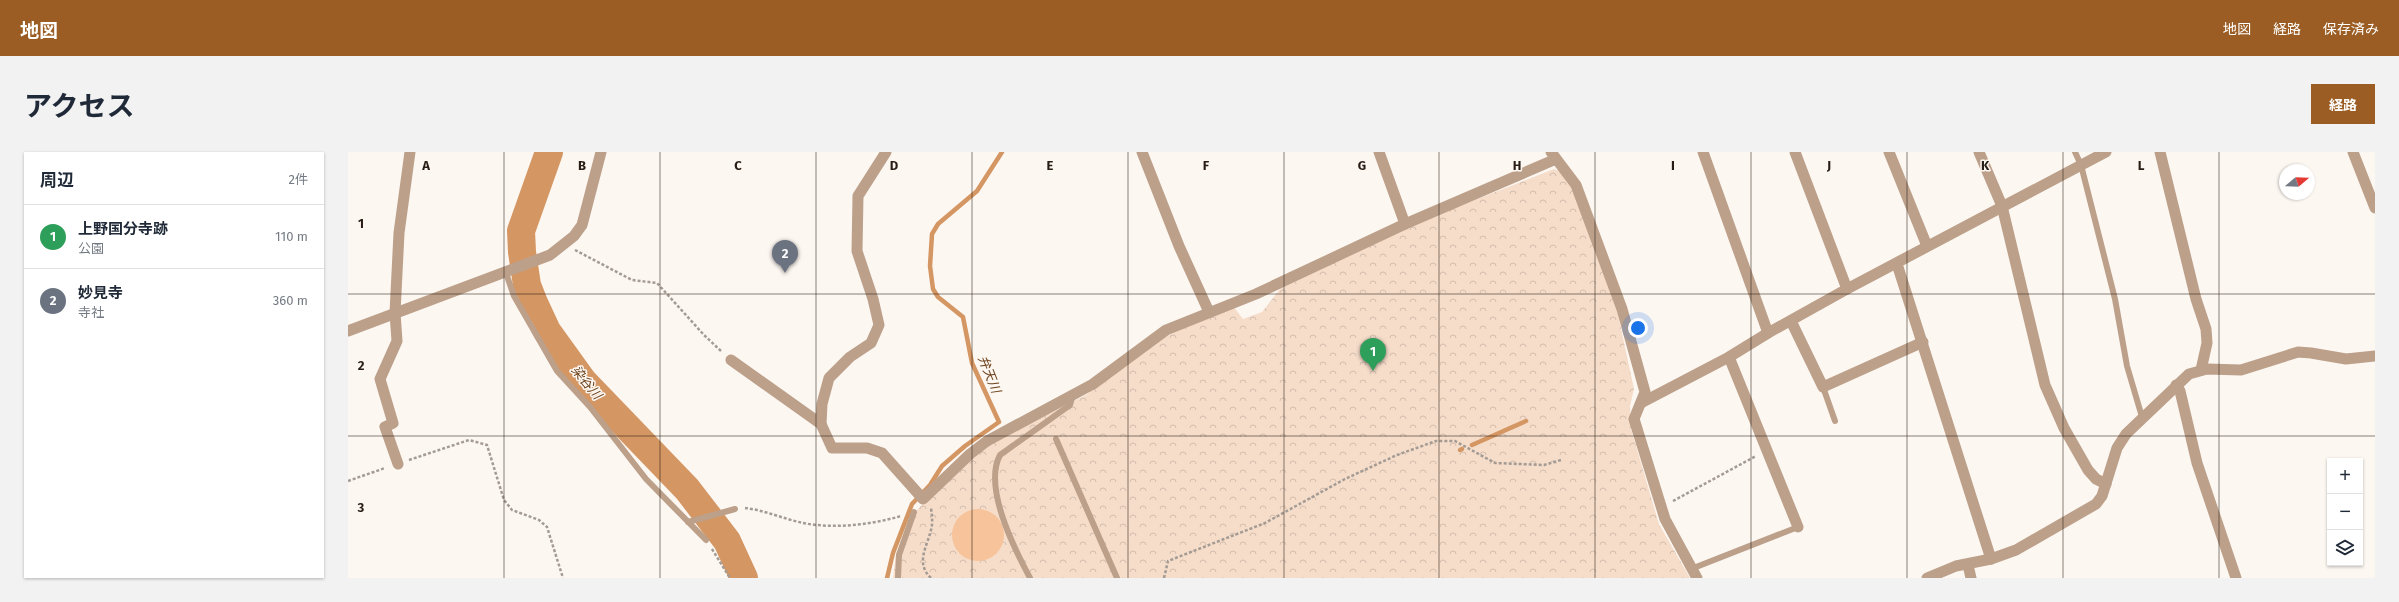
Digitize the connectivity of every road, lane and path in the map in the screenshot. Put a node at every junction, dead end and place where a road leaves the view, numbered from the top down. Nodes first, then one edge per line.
1 (410, 152) edge
2 (601, 152) edge
3 (886, 152) edge
4 (1142, 152) edge
5 (1379, 152) edge
6 (1703, 152) edge
7 (1795, 152) edge
8 (1889, 152) edge
9 (1980, 152) edge
10 (2075, 152) edge
11 (2106, 152) edge
12 (2160, 152) edge
13 (2353, 152) edge
14 (1554, 156) edge
15 (2081, 165) junction
16 (2002, 206) junction
17 (2375, 208) edge
18 (1405, 224) junction
19 (564, 245) junction
20 (1927, 246) junction
21 (1897, 264) junction
22 (506, 273) junction
23 (1847, 289) junction
24 (1209, 312) junction
25 (396, 313) junction
26 (1791, 321) junction
27 (348, 331) edge
28 (1768, 333) junction
29 (1923, 342) junction
30 (2375, 356) edge
31 (1729, 357) junction
32 (731, 360) joint
33 (2201, 370) junction
34 (2176, 385) junction
35 (1823, 387) junction
36 (1073, 395) junction
37 (1641, 403) junction
38 (2142, 417) junction
39 (1835, 421) dead end
40 (821, 424) junction
41 (1056, 439) dead end
42 (1768, 450) junction
43 (1561, 460) dead end
44 (398, 464) junction
45 (348, 481) edge
46 (2106, 484) junction
47 (923, 499) junction
48 (1661, 508) junction
49 (732, 510) joint
50 (914, 512) dead end
51 (905, 515) dead end
52 (688, 522) junction
53 (1798, 527) joint
54 (706, 540) joint
55 (1991, 560) junction
56 (1968, 565) junction
57 (1694, 573) edge
58 (563, 578) edge
59 (730, 578) edge
60 (898, 578) edge
61 (931, 578) edge
62 (1030, 578) edge
63 (1117, 578) edge
64 (1164, 578) edge
65 (1927, 578) edge
66 (1971, 578) edge
67 (2236, 578) edge

1 - 25 street
2 - 19 street
3 - 40 street
4 - 24 street
5 - 18 street
6 - 28 street
7 - 23 street
8 - 20 street
9 - 16 street
10 - 15 lane
11 - 15 street
12 - 33 street
13 - 17 street
14 - 18 street
14 - 37 street
15 - 16 street
15 - 38 lane
16 - 20 street
16 - 46 street
18 - 24 street
19 - 22 street
19 - 32 path
20 - 21 street
21 - 23 street
21 - 29 street
22 - 25 street
22 - 52 lane
23 - 26 street
24 - 36 street
25 - 27 street
25 - 44 street
26 - 28 street
26 - 35 street
28 - 31 street
29 - 35 street
29 - 55 street
30 - 33 street
31 - 37 street
31 - 42 street
32 - 40 street
33 - 34 street
34 - 38 street
34 - 67 street
35 - 39 lane
36 - 47 street
36 - 62 lane
37 - 48 street
38 - 46 street
40 - 47 street
41 - 63 lane
42 - 48 path
42 - 53 street
43 - 64 path
44 - 45 path
44 - 58 path
46 - 55 street
47 - 61 path
48 - 57 street
49 - 51 path
49 - 52 lane
50 - 60 lane
52 - 54 lane
53 - 57 lane
54 - 59 path
55 - 56 street
56 - 65 street
56 - 66 street

